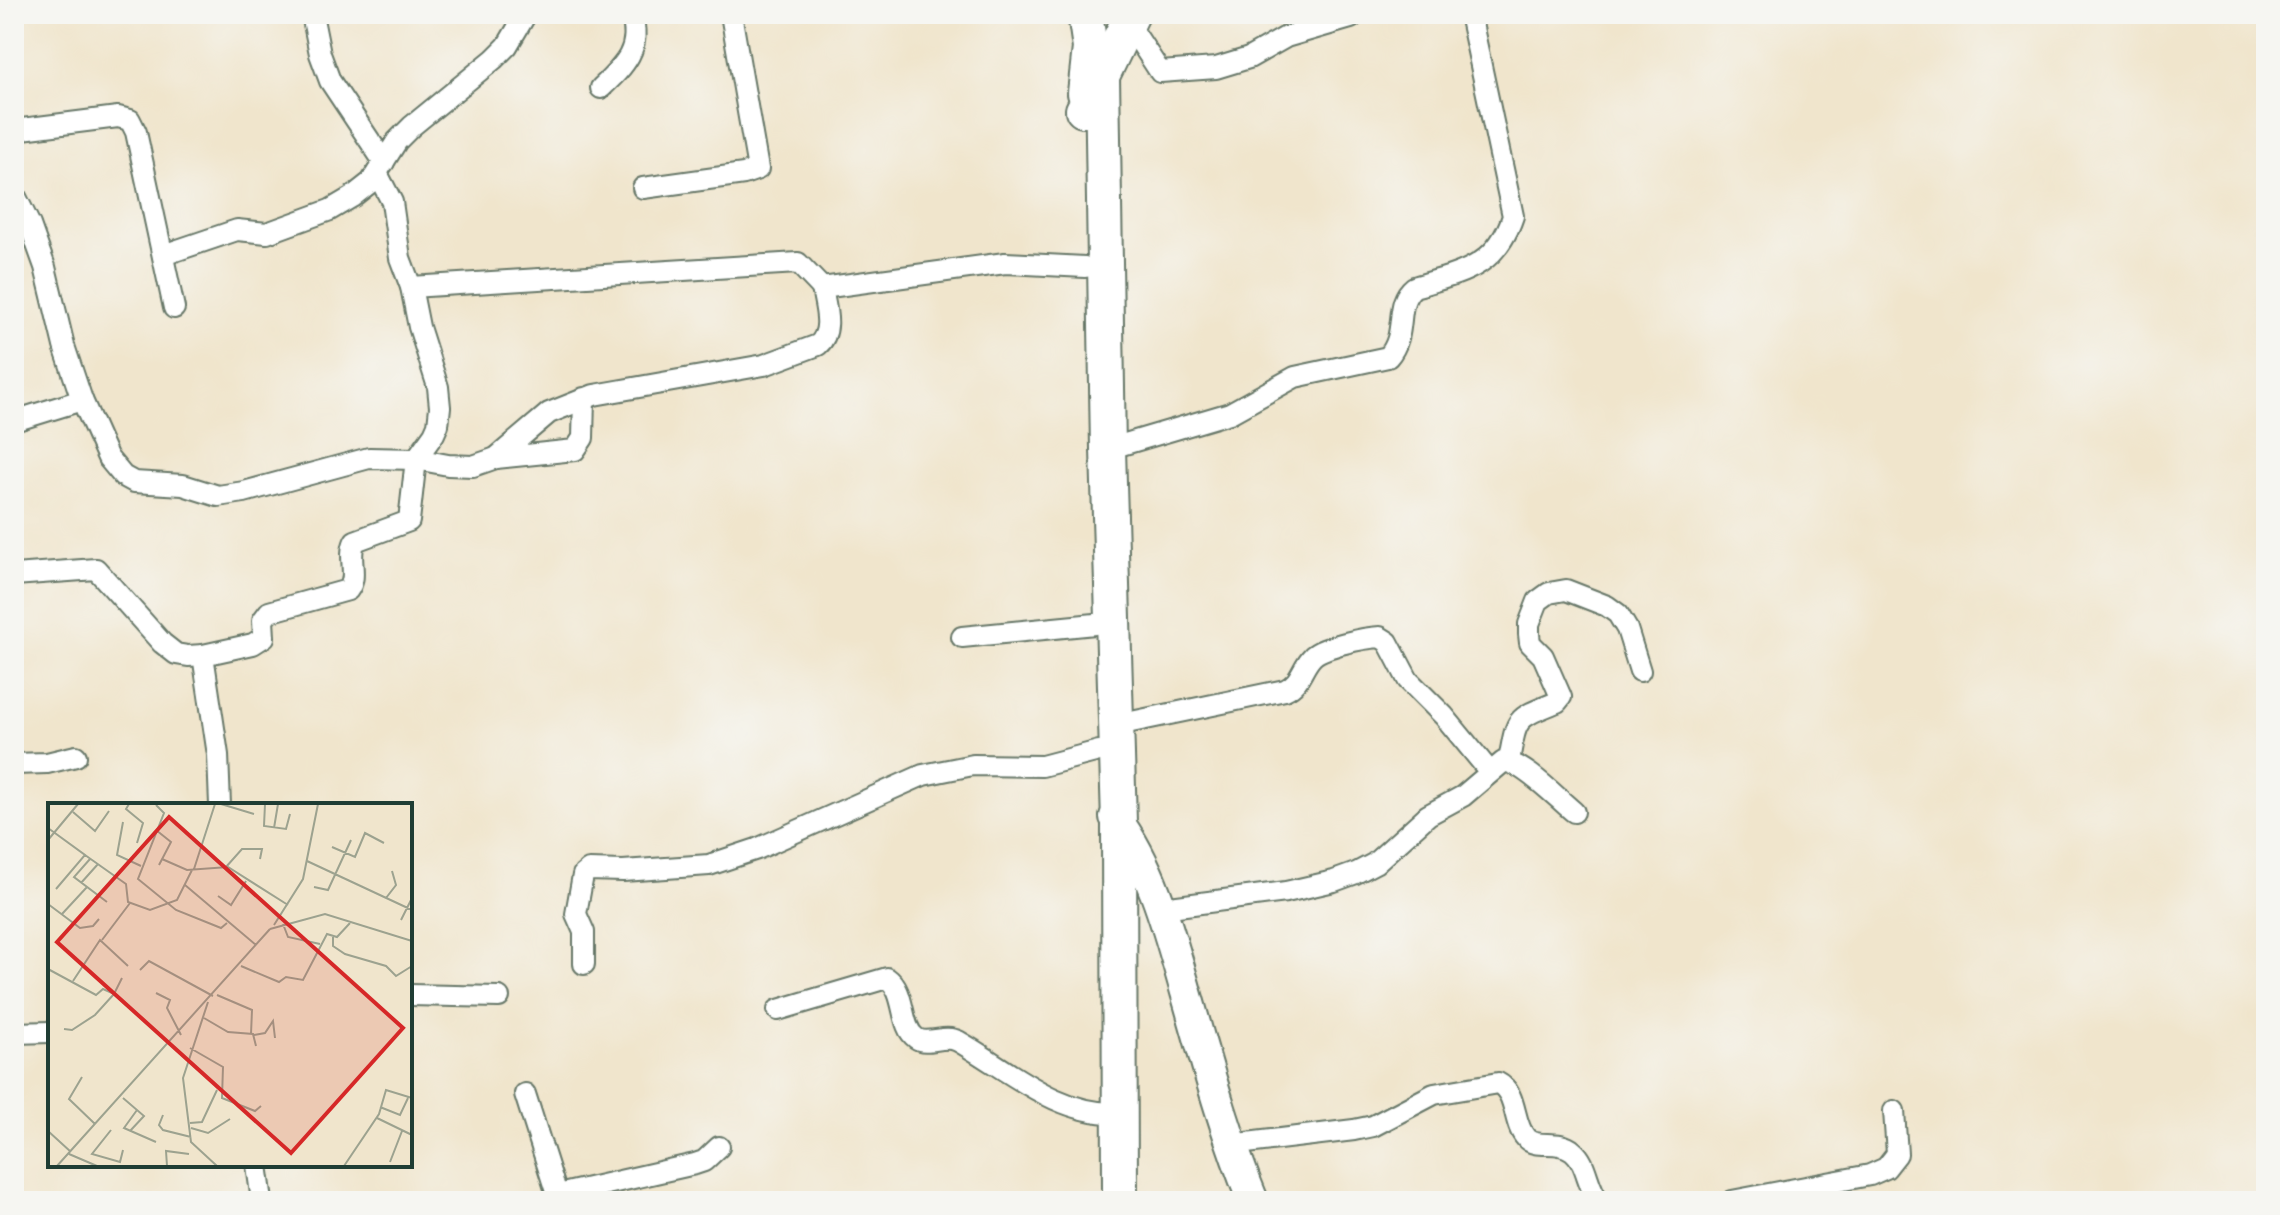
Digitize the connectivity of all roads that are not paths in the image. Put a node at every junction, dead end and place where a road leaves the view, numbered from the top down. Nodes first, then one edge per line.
1 (312, 14) edge
2 (526, 14) edge
3 (631, 14) edge
4 (731, 14) edge
5 (1085, 14) edge
6 (1355, 14) edge
7 (1470, 14) edge
8 (1130, 18) edge
9 (1096, 62) junction
10 (601, 88) dead end
11 (14, 130) edge
12 (380, 167) junction
13 (643, 188) dead end
14 (14, 193) edge
15 (163, 255) junction
16 (1085, 267) junction
17 (411, 287) junction
18 (822, 288) junction
19 (174, 308) dead end
20 (584, 398) junction
21 (82, 400) junction
22 (14, 421) edge
23 (1108, 449) junction
24 (496, 458) junction
25 (416, 459) junction
26 (14, 575) edge
27 (1095, 624) junction
28 (962, 637) dead end
29 (203, 655) junction
30 (1640, 671) dead end
31 (1108, 738) junction
32 (76, 756) dead end
33 (1509, 761) junction
34 (14, 764) edge
35 (1490, 772) junction
36 (220, 803) edge
37 (1111, 810) junction
38 (1574, 812) dead end
39 (1162, 908) junction
40 (584, 964) dead end
41 (412, 995) edge
42 (499, 997) dead end
43 (778, 1010) dead end
44 (48, 1032) edge
45 (14, 1033) edge
46 (525, 1094) dead end
47 (1894, 1111) dead end
48 (1110, 1114) junction
49 (1230, 1145) junction
50 (719, 1147) dead end
51 (257, 1167) edge
52 (558, 1198) edge
53 (262, 1201) edge
54 (1098, 1201) edge
55 (1120, 1201) edge
56 (1253, 1201) edge
57 (1599, 1201) edge
58 (1732, 1201) edge

1 - 12 street
2 - 12 street
3 - 10 street
4 - 13 street
5 - 9 main road
6 - 8 street
7 - 23 street
8 - 9 main road
9 - 16 main road
9 - 23 main road
11 - 15 street
12 - 15 street
12 - 17 street
14 - 21 street
15 - 19 street
16 - 18 street
16 - 27 main road
17 - 18 street
17 - 25 street
18 - 20 street
20 - 24 street
20 - 24 street
21 - 22 street
21 - 25 street
23 - 31 main road
24 - 25 street
25 - 29 street
26 - 29 street
27 - 28 street
27 - 31 main road
29 - 36 street
30 - 33 street
31 - 35 street
31 - 37 main road
31 - 40 street
32 - 34 street
33 - 35 street
33 - 38 street
35 - 39 street
37 - 39 main road
37 - 48 main road
39 - 49 main road
41 - 42 street
43 - 48 street
44 - 45 street
46 - 52 street
47 - 58 street
48 - 54 main road
48 - 55 main road
49 - 56 main road
49 - 57 street
50 - 52 street
51 - 53 street

